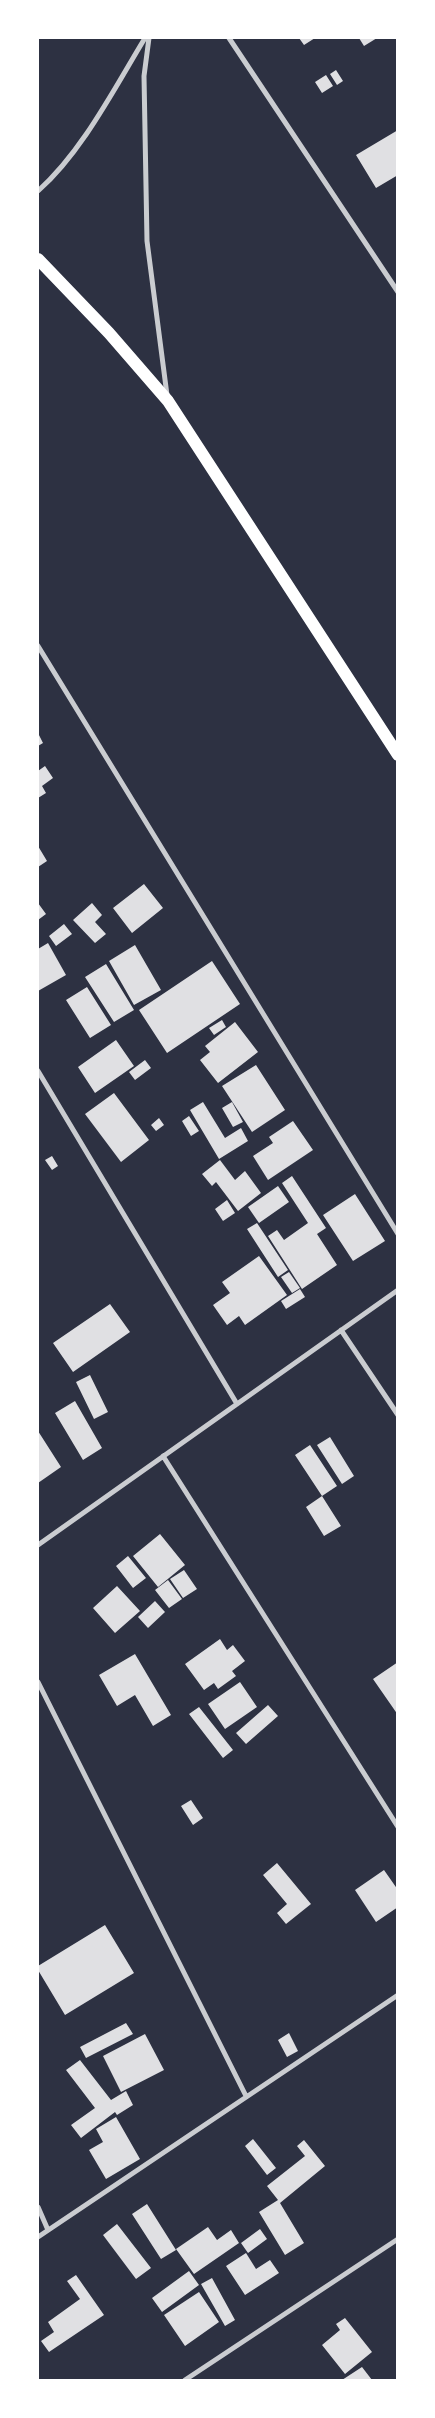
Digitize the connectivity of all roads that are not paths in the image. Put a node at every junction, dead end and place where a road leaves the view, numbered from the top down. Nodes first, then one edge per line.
1 (145, 38) edge
2 (149, 38) edge
3 (229, 38) edge
4 (38, 191) edge
5 (38, 259) edge
6 (398, 292) edge
7 (168, 400) junction
8 (38, 646) edge
9 (398, 755) edge
10 (38, 1071) edge
11 (398, 1234) edge
12 (398, 1290) edge
13 (341, 1330) junction
14 (237, 1404) junction
15 (398, 1415) edge
16 (163, 1456) junction
17 (38, 1545) edge
18 (38, 1682) edge
19 (398, 1827) edge
20 (398, 1994) edge
21 (246, 2096) junction
22 (38, 2207) edge
23 (48, 2230) junction
24 (38, 2237) edge
25 (398, 2239) edge
26 (185, 2380) edge

1 - 4 street
2 - 7 street
3 - 6 street
5 - 7 main road
7 - 9 main road
8 - 11 street
10 - 14 street
12 - 13 street
13 - 14 street
13 - 15 street
14 - 16 street
16 - 17 street
16 - 19 street
18 - 21 street
20 - 21 street
21 - 23 street
22 - 23 street
23 - 24 street
25 - 26 street

